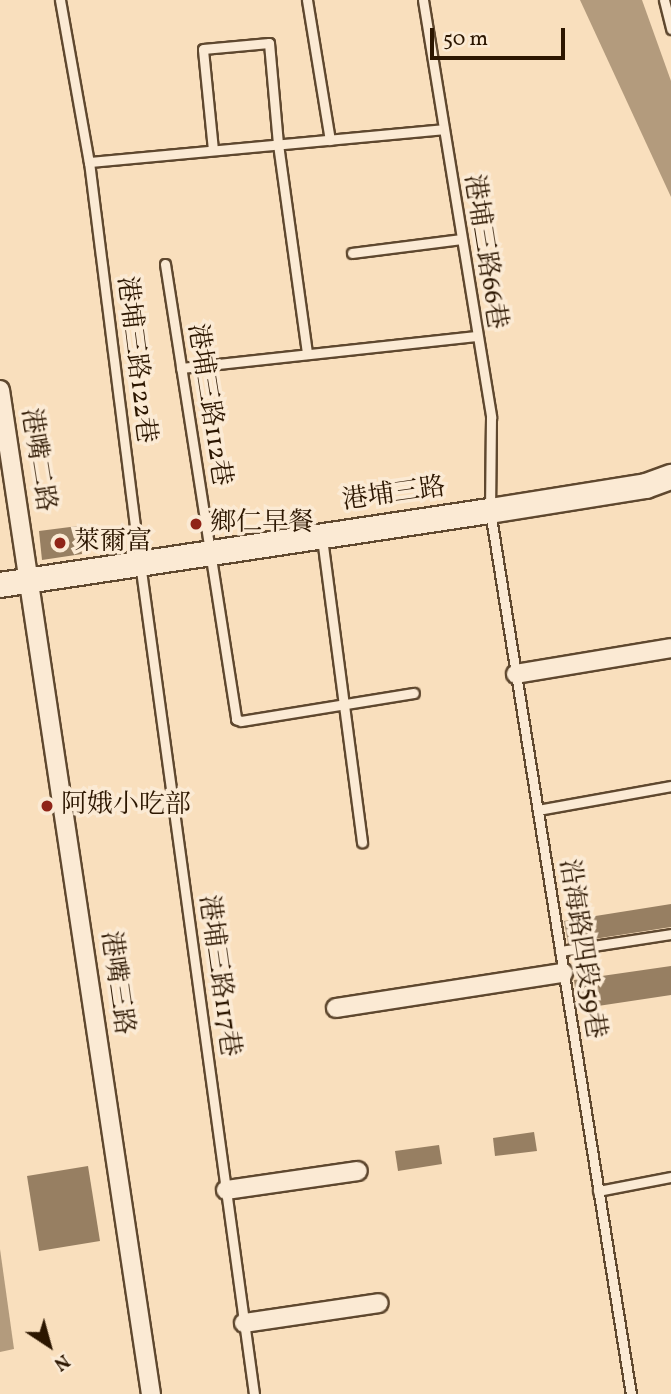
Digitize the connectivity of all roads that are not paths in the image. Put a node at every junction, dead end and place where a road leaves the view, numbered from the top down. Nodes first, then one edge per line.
1 (60, 0) edge
2 (307, 0) edge
3 (423, 0) edge
4 (664, 0) edge
5 (671, 29) edge
6 (443, 130) junction
7 (330, 140) junction
8 (278, 145) junction
9 (213, 150) junction
10 (89, 162) junction
11 (461, 239) junction
12 (352, 253) dead end
13 (165, 264) dead end
14 (477, 336) junction
15 (307, 354) junction
16 (181, 368) junction
17 (0, 390) edge
18 (671, 477) edge
19 (490, 511) junction
20 (322, 536) junction
21 (210, 552) junction
22 (140, 563) junction
23 (29, 580) junction
24 (0, 585) edge
25 (671, 648) edge
26 (516, 674) junction
27 (414, 694) dead end
28 (344, 705) junction
29 (671, 786) edge
30 (538, 810) junction
31 (362, 842) dead end
32 (671, 934) edge
33 (560, 951) junction
34 (564, 973) junction
35 (336, 1008) dead end
36 (358, 1171) dead end
37 (671, 1177) edge
38 (226, 1190) junction
39 (598, 1191) junction
40 (379, 1303) dead end
41 (244, 1323) junction
42 (151, 1394) edge
43 (254, 1394) edge
44 (631, 1394) edge

1 - 10 lane, 港埔三路122巷
2 - 7 lane
3 - 6 lane, 港埔三路66巷
4 - 5 lane
6 - 7 lane
6 - 11 lane, 港埔三路66巷
7 - 8 lane
8 - 9 lane
8 - 9 lane
8 - 15 lane
9 - 10 lane
10 - 22 lane, 港埔三路122巷
11 - 12 lane
11 - 14 lane, 港埔三路66巷
13 - 16 lane, 港埔三路112巷
14 - 15 lane
14 - 19 lane, 港埔三路66巷
15 - 16 lane
16 - 21 lane, 港埔三路112巷
17 - 23 street, 港嘴二路
18 - 19 street, 港埔三路
19 - 20 street, 港埔三路
19 - 26 lane, 沿海路四段59巷
20 - 21 street, 港埔三路
20 - 28 lane
21 - 22 street, 港埔三路
21 - 28 lane, 港埔三路112巷
22 - 23 street, 港埔三路
22 - 38 lane, 港埔三路117巷
23 - 24 street, 港埔三路
23 - 42 street, 港嘴三路
25 - 26 street
26 - 30 lane, 沿海路四段59巷
27 - 28 lane
28 - 31 lane
29 - 30 lane
30 - 33 lane, 沿海路四段59巷
32 - 33 lane
33 - 34 lane, 沿海路四段59巷
34 - 35 street
34 - 39 lane, 沿海路四段59巷
36 - 38 street
37 - 39 lane
38 - 41 lane, 港埔三路117巷
39 - 44 lane, 沿海路四段59巷
40 - 41 street
41 - 43 lane, 港埔三路117巷

